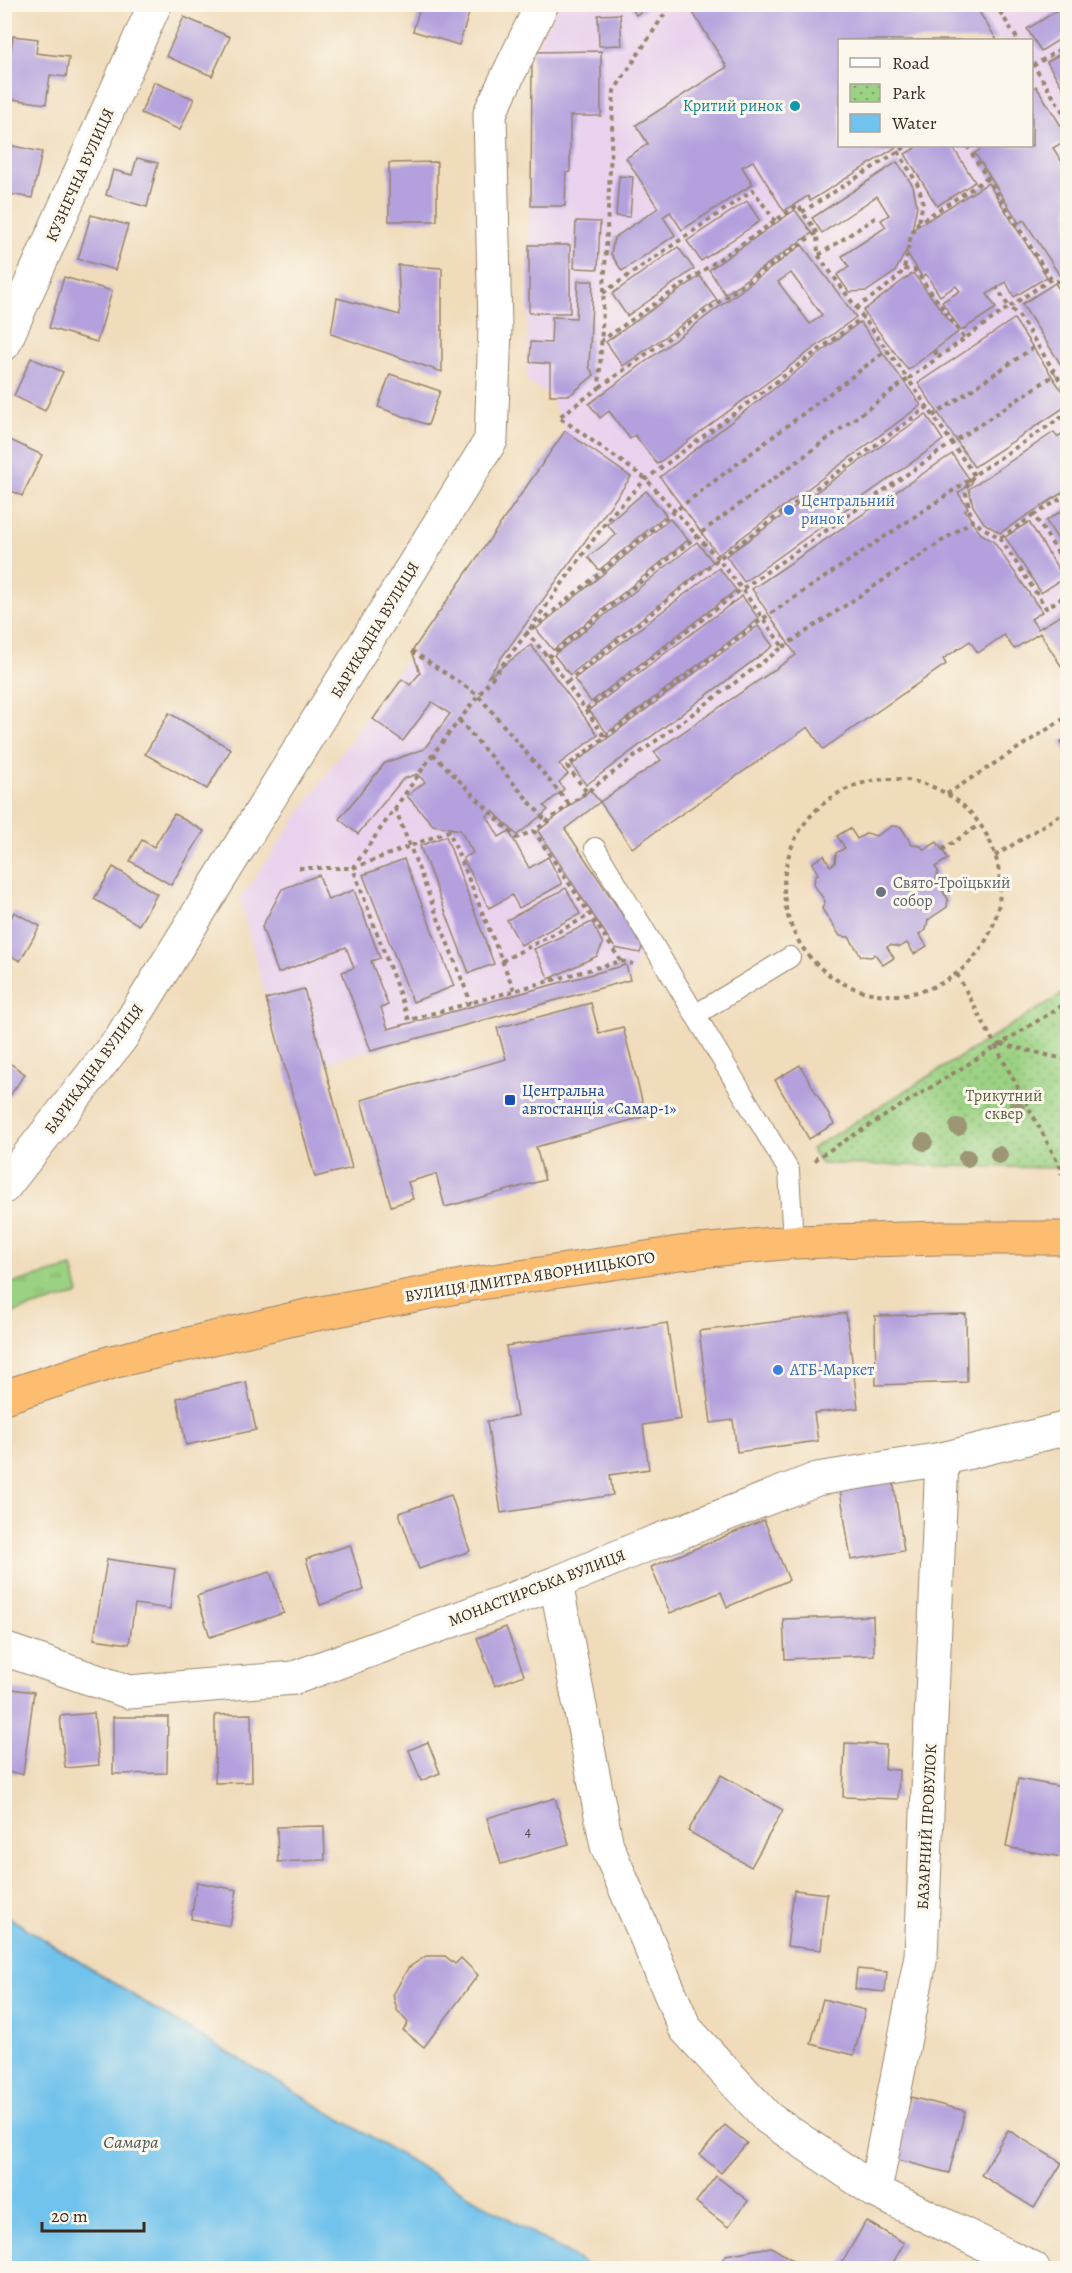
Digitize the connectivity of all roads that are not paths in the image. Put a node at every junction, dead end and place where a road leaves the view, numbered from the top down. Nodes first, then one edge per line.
1 (154, 4) edge
2 (542, 4) edge
3 (4, 345) edge
4 (596, 848) dead end
5 (790, 957) dead end
6 (695, 1015) junction
7 (4, 1187) edge
8 (1068, 1238) edge
9 (793, 1242) junction
10 (4, 1397) edge
11 (1068, 1428) edge
12 (942, 1459) junction
13 (556, 1583) junction
14 (4, 1649) edge
15 (875, 2191) junction
16 (1033, 2268) edge

1 - 3 street, КУЗНЕЧНА ВУЛИЦЯ
2 - 7 street, БАРИКАДНА ВУЛИЦЯ
4 - 6 lane
5 - 6 lane
6 - 9 lane
8 - 9 highway, ВУЛИЦЯ ДМИТРА ЯВОРНИЦЬКОГО
9 - 10 highway, ВУЛИЦЯ ДМИТРА ЯВОРНИЦЬКОГО
11 - 12 street, МОНАСТИРСЬКА ВУЛИЦЯ
12 - 13 street, МОНАСТИРСЬКА ВУЛИЦЯ
12 - 15 street, БАЗАРНИЙ ПРОВУЛОК
13 - 14 street, МОНАСТИРСЬКА ВУЛИЦЯ
13 - 15 street
15 - 16 street

